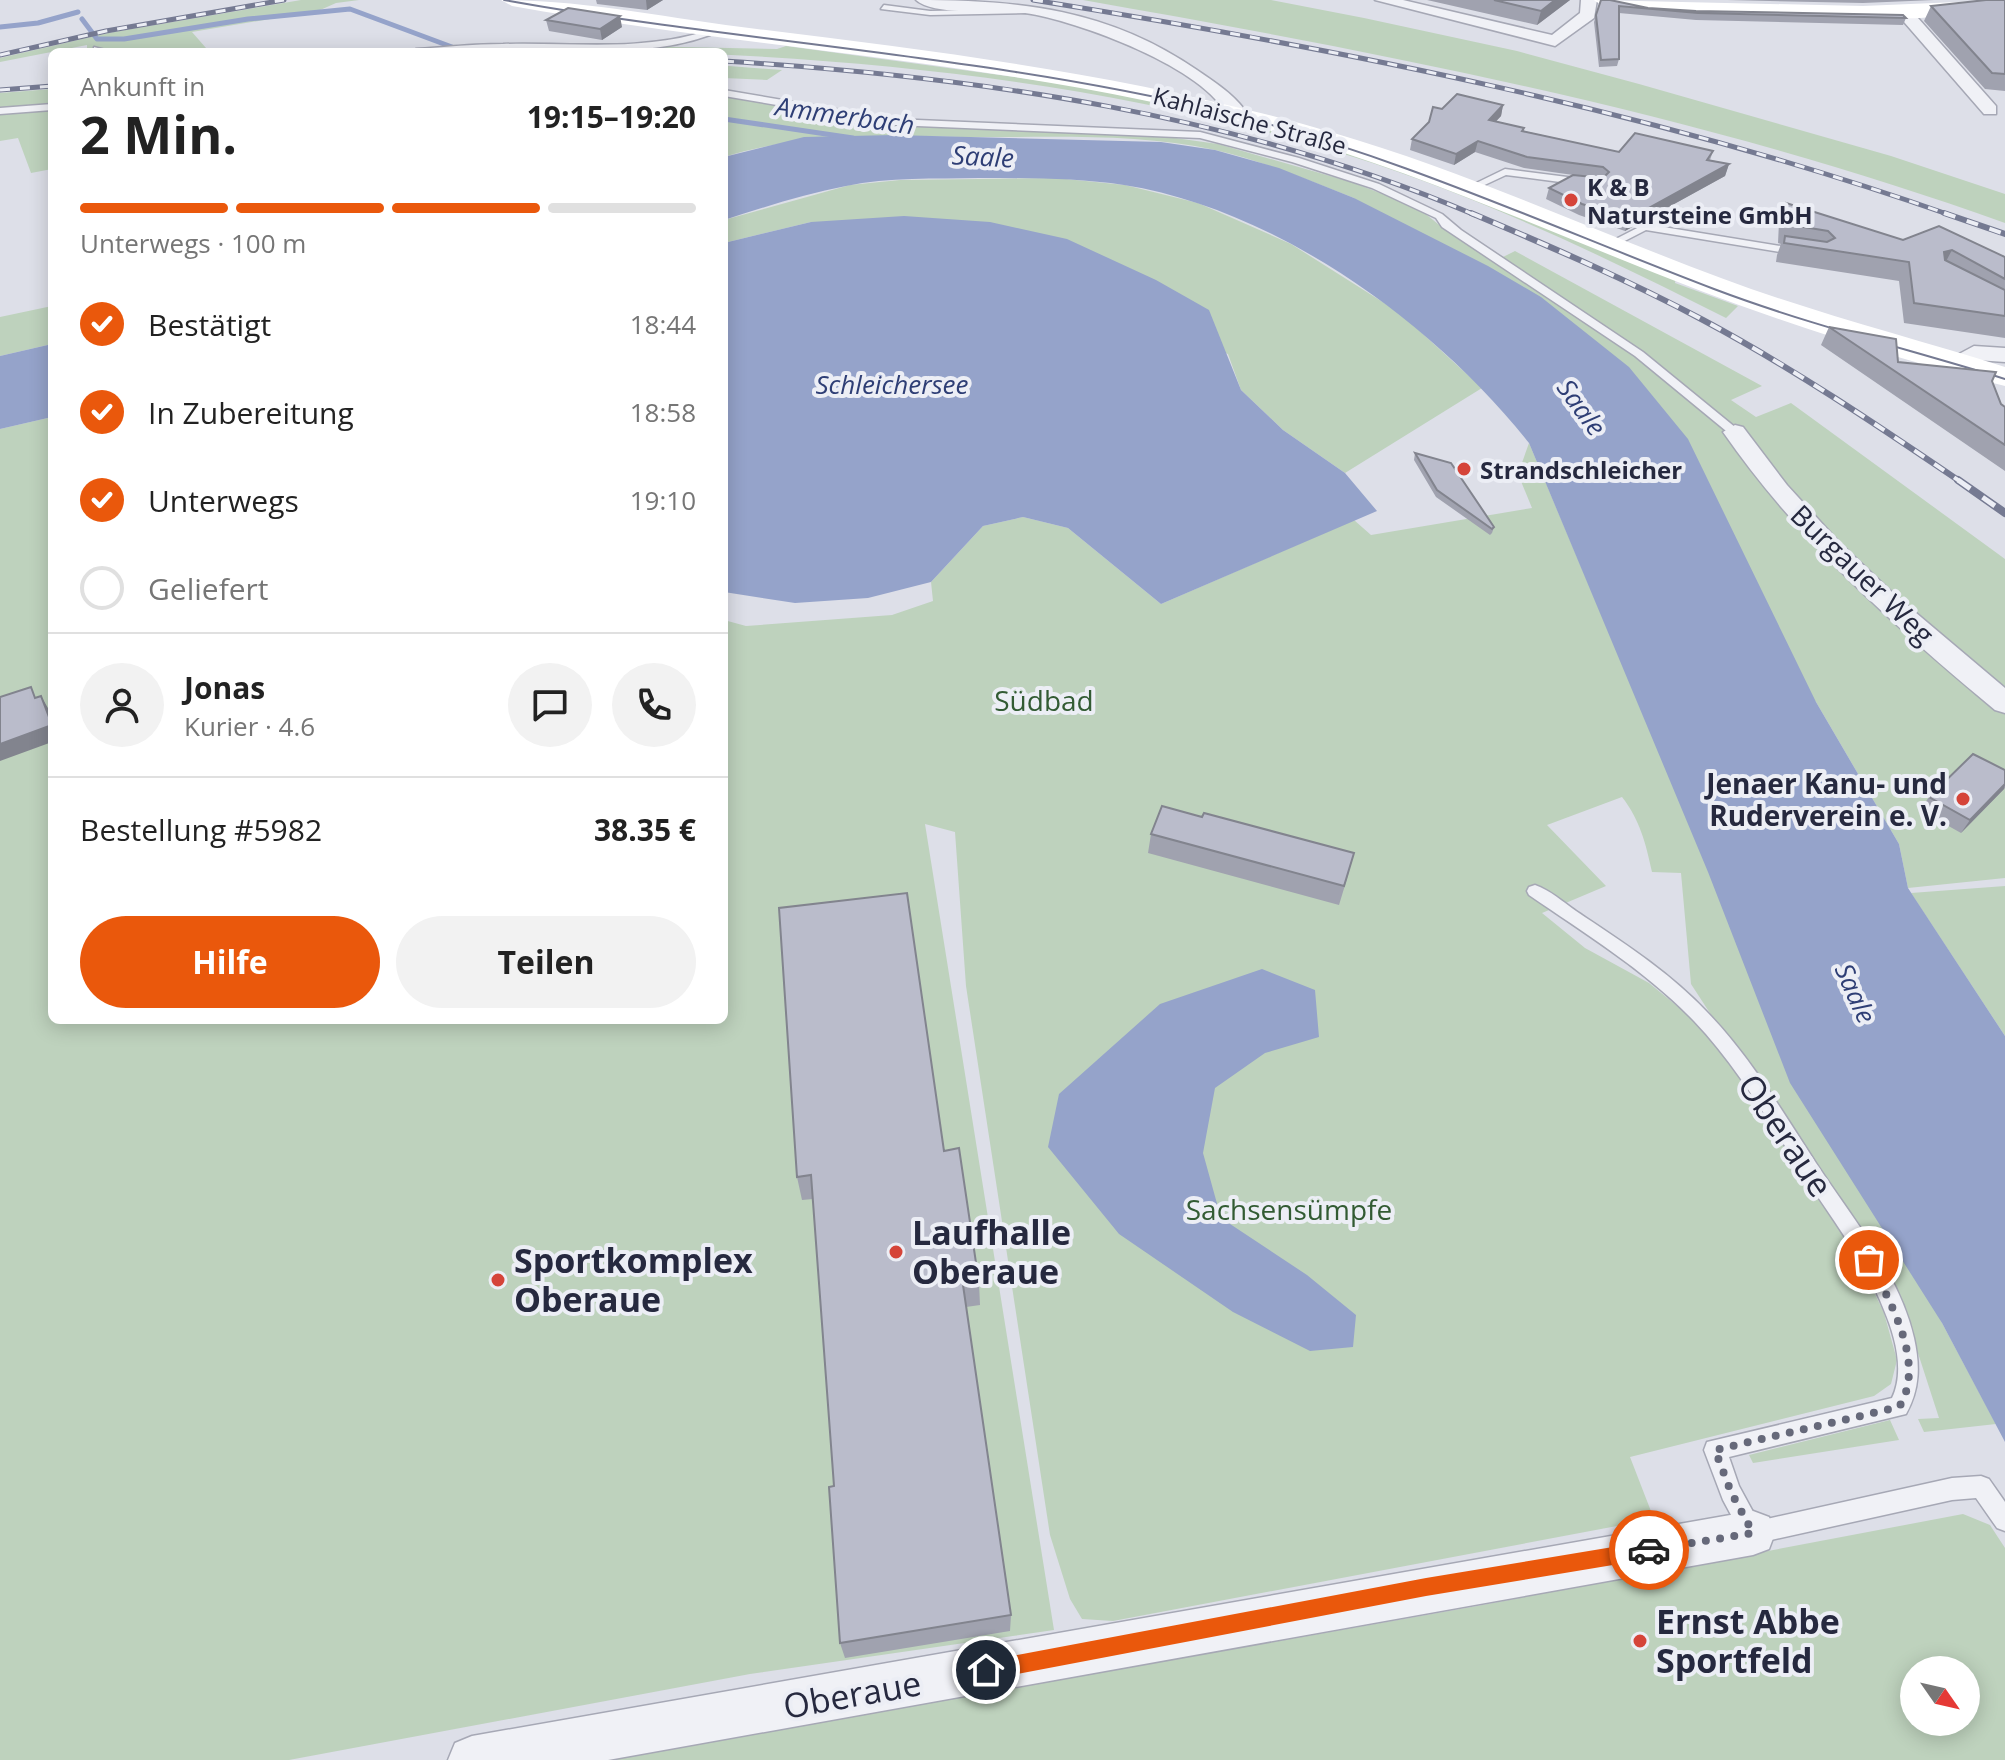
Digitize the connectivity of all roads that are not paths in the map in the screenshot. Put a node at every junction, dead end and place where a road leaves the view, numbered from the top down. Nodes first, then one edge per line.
1 (512, 0) edge
2 (924, 0) edge
3 (1383, 0) edge
4 (1589, 0) edge
5 (1605, 0) edge
6 (2005, 2) edge
7 (884, 7) dead end
8 (1037, 11) junction
9 (1904, 12) junction
10 (707, 33) junction
11 (473, 48) edge
12 (728, 94) edge
13 (48, 107) edge
14 (1990, 110) dead end
15 (0, 111) edge
16 (1233, 113) junction
17 (1598, 184) edge
18 (1473, 187) junction
19 (1611, 244) junction
20 (1819, 256) edge
21 (2005, 355) edge
22 (1957, 361) junction
23 (2005, 377) edge
24 (1735, 432) joint
25 (2005, 703) edge
26 (1535, 891) dead end
27 (2005, 1520) edge
28 (1753, 1533) junction
29 (472, 1760) edge

1 - 10 main road, Kahlaische Straße
2 - 8 street
3 - 4 street
5 - 9 main road
6 - 9 main road
7 - 8 lane
8 - 16 street
9 - 14 street
10 - 11 lane
10 - 16 main road, Kahlaische Straße
12 - 24 lane
13 - 15 lane
16 - 18 main road, Kahlaische Straße
17 - 18 lane
18 - 19 main road, Kahlaische Straße
19 - 20 lane
19 - 22 main road, Kahlaische Straße
21 - 22 street, Kahlaische Straße
22 - 23 main road, Kahlaische Straße
24 - 25 street, Burgauer Weg
26 - 28 lane, Oberaue
27 - 28 lane, Oberaue
28 - 29 street, Oberaue

